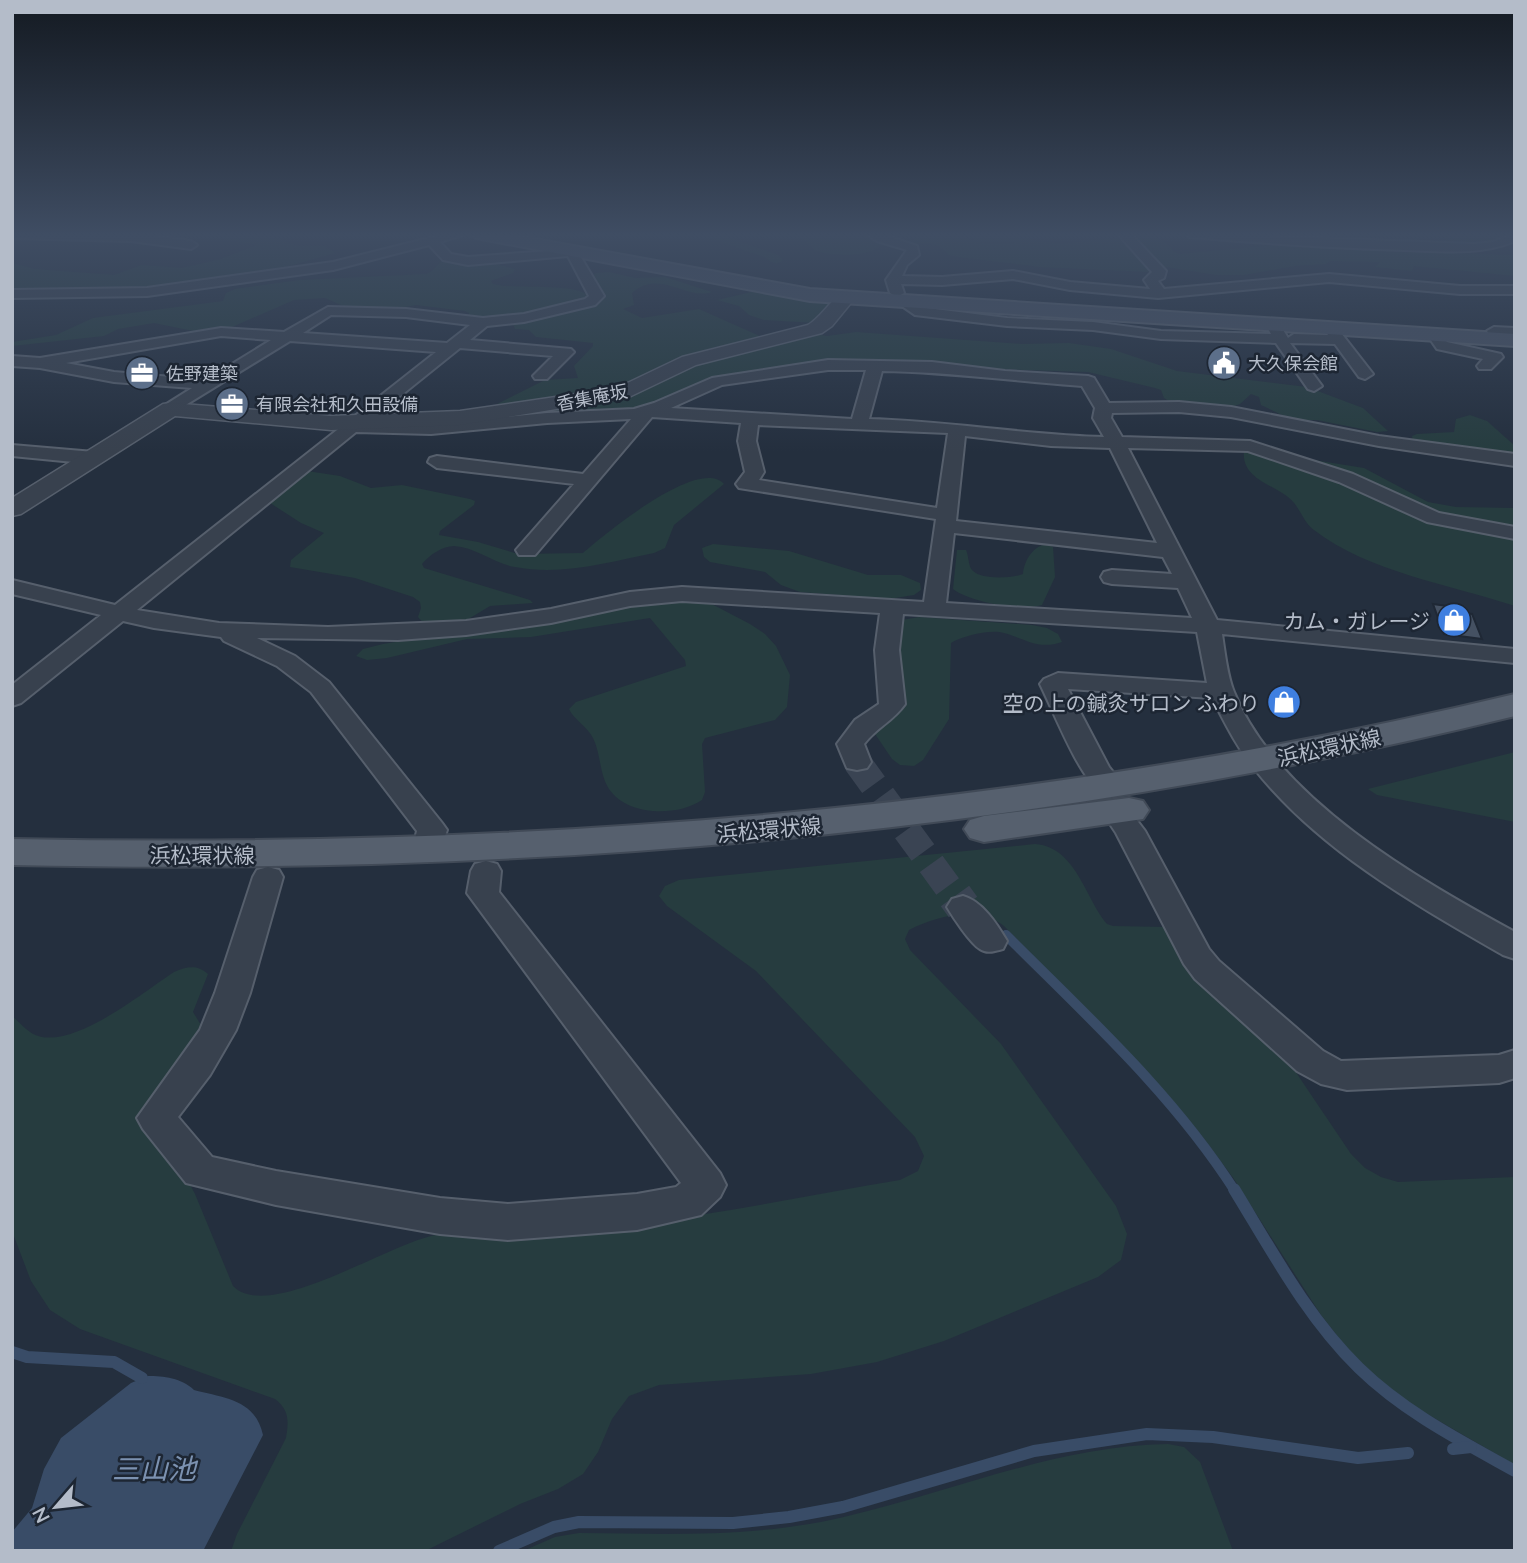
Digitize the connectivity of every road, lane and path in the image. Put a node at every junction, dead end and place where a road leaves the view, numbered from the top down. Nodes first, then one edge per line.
1 (572, 306) edge
2 (839, 306) edge
3 (947, 306) edge
4 (1069, 306) edge
5 (1069, 309) junction
6 (1025, 316) junction
7 (483, 322) junction
8 (1333, 333) junction
9 (1433, 333) junction
10 (1283, 334) junction
11 (288, 336) junction
12 (1504, 336) edge
13 (453, 346) junction
14 (12, 361) edge
15 (40, 363) junction
16 (876, 365) junction
17 (1485, 366) dead end
18 (1365, 374) dead end
19 (541, 376) dead end
20 (210, 384) junction
21 (1314, 386) dead end
22 (1104, 408) junction
23 (171, 409) junction
24 (647, 412) junction
25 (750, 420) junction
26 (859, 424) junction
27 (354, 425) junction
28 (960, 429) junction
29 (1115, 443) junction
30 (12, 450) edge
31 (94, 458) junction
32 (1515, 460) edge
33 (437, 462) dead end
34 (587, 481) junction
35 (12, 509) edge
36 (946, 520) junction
37 (1515, 533) edge
38 (527, 550) dead end
39 (1171, 551) junction
40 (1112, 577) dead end
41 (1186, 582) junction
42 (12, 587) edge
43 (892, 608) junction
44 (934, 611) junction
45 (118, 614) junction
46 (1208, 626) junction
47 (219, 629) junction
48 (1515, 656) edge
49 (1221, 691) junction
50 (12, 698) edge
51 (1515, 705) edge
52 (1515, 730) edge
53 (857, 762) tunnel mouth
54 (1272, 772) junction
55 (1113, 799) junction
56 (427, 850) junction
57 (12, 852) edge
58 (486, 871) junction
59 (12, 875) edge
60 (268, 877) junction
61 (963, 907) tunnel mouth
62 (991, 942) dead end
63 (1515, 947) edge
64 (1515, 1065) edge

1 - 7 street
2 - 27 street, 香集庵坂
3 - 6 main road
4 - 5 street
5 - 6 main road
5 - 10 main road
6 - 10 street
7 - 11 street
7 - 13 street
8 - 9 main road
8 - 10 main road
8 - 10 street
8 - 18 street
9 - 12 main road
9 - 17 street
10 - 21 street
11 - 13 street
11 - 15 street
11 - 20 street
13 - 19 street
13 - 27 street
14 - 15 street
15 - 20 street
16 - 22 street
16 - 24 street
16 - 26 street
20 - 23 street
22 - 29 street
22 - 32 street
23 - 27 street, 香集庵坂
23 - 31 street
24 - 25 street
24 - 27 street
24 - 34 street
25 - 26 street
25 - 36 street
26 - 28 street
27 - 45 street
28 - 29 street
28 - 36 street
29 - 37 street
29 - 39 street
30 - 31 street
31 - 35 street
33 - 34 street
34 - 38 street
36 - 39 street
36 - 44 street
39 - 41 street
40 - 41 street
41 - 46 street
42 - 45 street
43 - 44 street
43 - 47 street
43 - 53 street
44 - 46 street
45 - 47 street
45 - 50 street
46 - 48 street
46 - 49 street
47 - 56 street
49 - 54 street
49 - 55 street
51 - 54 main road, 浜松環状線
52 - 54 main road, 浜松環状線
54 - 55 main road, 浜松環状線
54 - 63 street
55 - 56 main road, 浜松環状線
55 - 58 main road, 浜松環状線
55 - 64 street
56 - 57 main road, 浜松環状線
58 - 60 main road, 浜松環状線
58 - 60 street
59 - 60 main road, 浜松環状線
61 - 62 street

